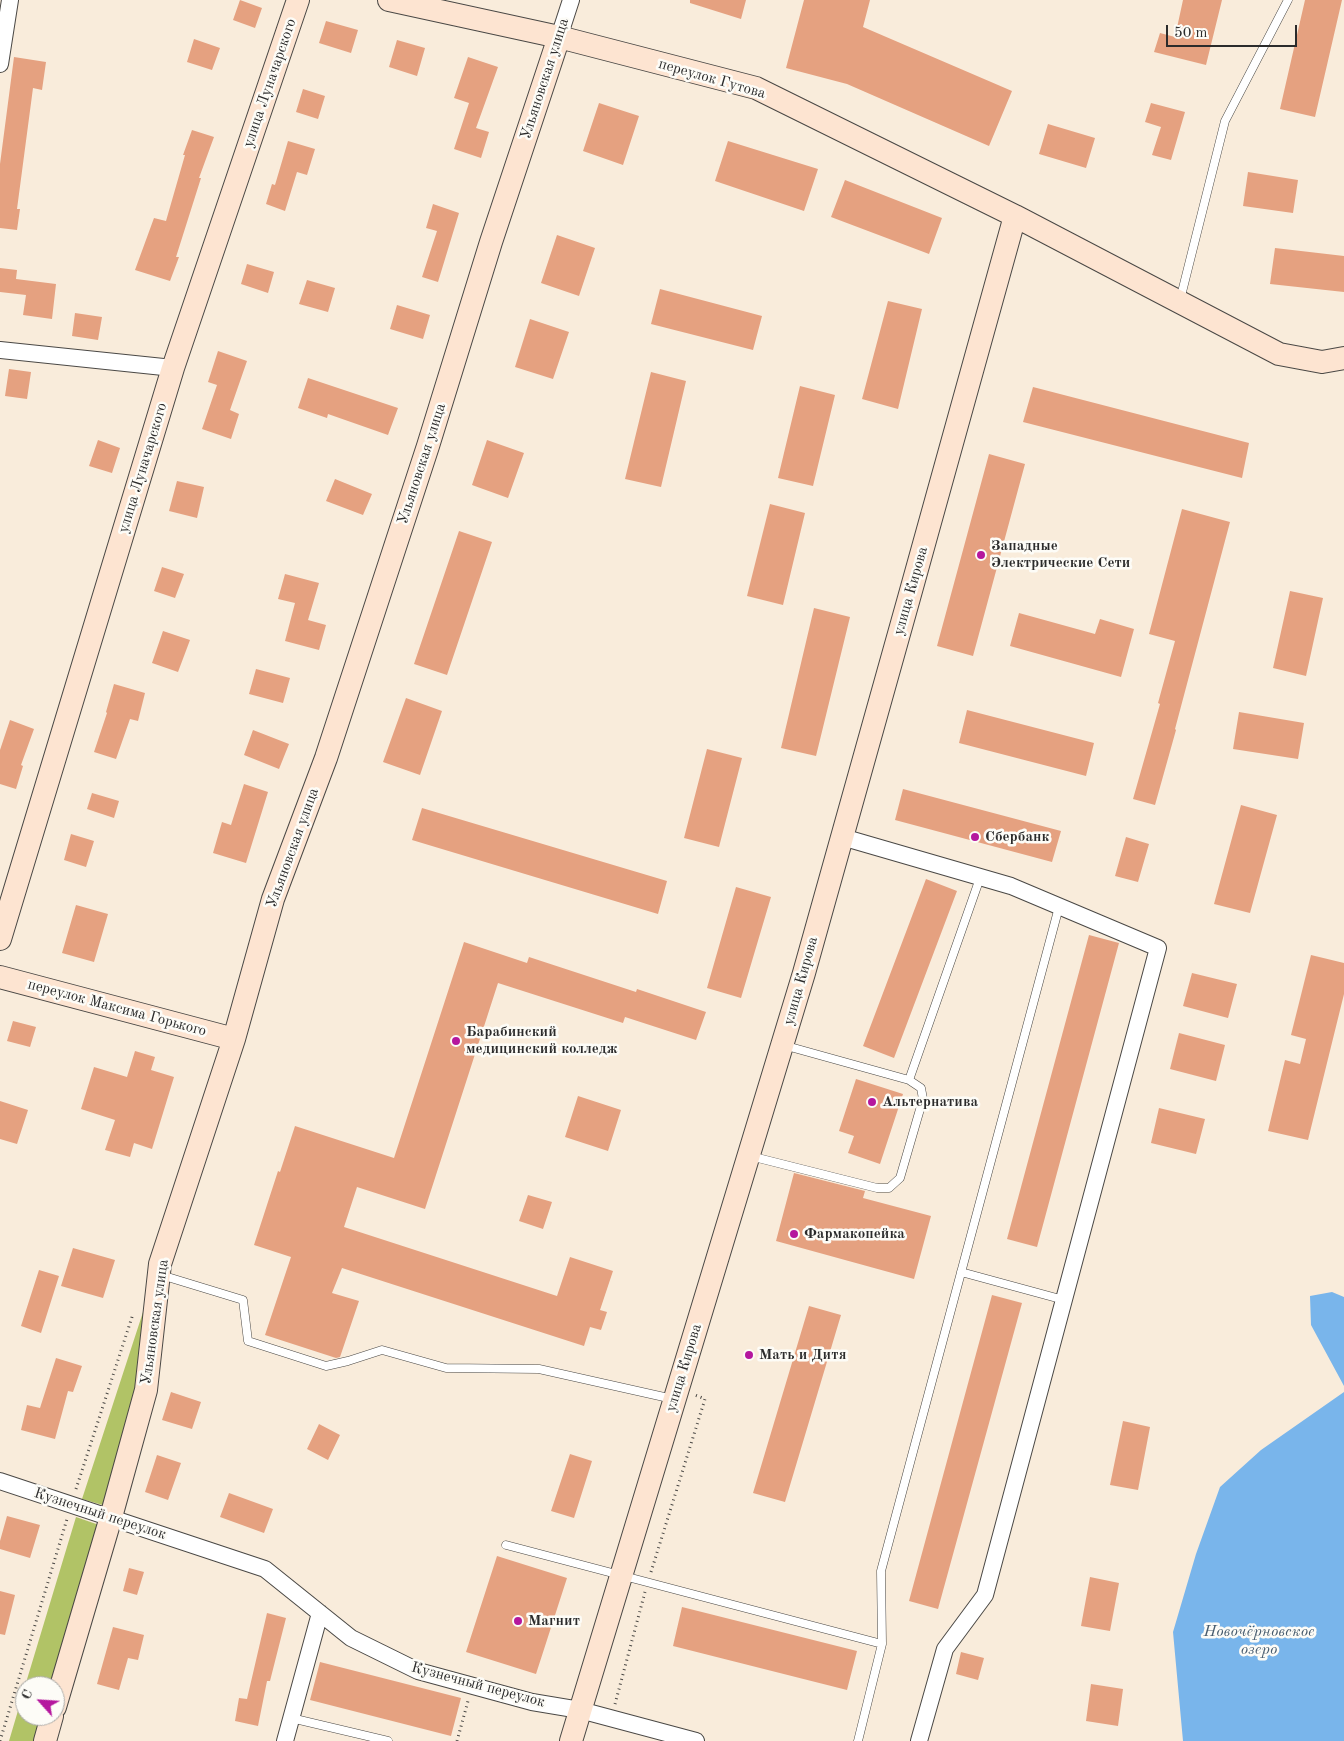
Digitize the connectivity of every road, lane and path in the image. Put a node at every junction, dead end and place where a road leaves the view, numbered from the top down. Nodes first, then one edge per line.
1 (10, 0) edge
2 (298, 0) edge
3 (389, 0) edge
4 (570, 0) edge
5 (1288, 0) edge
6 (558, 37) junction
7 (0, 64) edge
8 (1015, 216) junction
9 (1180, 302) junction
10 (0, 350) edge
11 (1344, 358) edge
12 (173, 368) junction
13 (842, 837) junction
14 (980, 878) junction
15 (1059, 907) junction
16 (0, 939) edge
17 (0, 977) edge
18 (234, 1039) junction
19 (782, 1045) junction
20 (909, 1080) junction
21 (748, 1156) junction
22 (961, 1272) junction
23 (159, 1275) junction
24 (1064, 1300) junction
25 (676, 1394) junction
26 (0, 1481) edge
27 (111, 1517) junction
28 (506, 1545) dead end
29 (622, 1574) junction
30 (648, 1581) junction
31 (320, 1613) junction
32 (882, 1644) junction
33 (64, 1676) edge
34 (472, 1686) junction
35 (580, 1710) junction
36 (291, 1718) junction
37 (611, 1718) junction
38 (49, 1726) edge
39 (45, 1741) edge
40 (285, 1741) edge
41 (388, 1741) edge
42 (457, 1741) edge
43 (571, 1741) edge
44 (696, 1741) edge
45 (858, 1741) edge
46 (919, 1741) edge

1 - 7 street
2 - 12 street, улица Луначарского
3 - 6 street, переулок Гутова
4 - 6 street, Ульяновская улица
5 - 9 lane
6 - 8 street, переулок Гутова
6 - 18 street, Ульяновская улица
8 - 9 street, переулок Гутова
8 - 13 street, улица Кирова
9 - 11 street, переулок Гутова
10 - 12 street
12 - 16 street, улица Луначарского
13 - 14 street
13 - 19 street, улица Кирова
14 - 15 street
14 - 20 lane
15 - 22 lane
15 - 24 street
17 - 18 street, переулок Максима Горького
18 - 23 street, Ульяновская улица
19 - 20 lane
19 - 21 street, улица Кирова
20 - 21 lane
21 - 25 street, улица Кирова
22 - 24 lane
22 - 32 lane
23 - 25 lane
23 - 27 street, Ульяновская улица
24 - 46 street
25 - 29 street, улица Кирова
25 - 30 path
26 - 27 street, Кузнечный переулок
27 - 31 street, Кузнечный переулок
27 - 33 street, Ульяновская улица
28 - 29 lane
29 - 30 lane
29 - 35 street, улица Кирова
30 - 32 lane
30 - 37 path
31 - 34 street, Кузнечный переулок
31 - 36 street
32 - 45 lane
34 - 35 street, Кузнечный переулок
34 - 42 path
35 - 37 street, Кузнечный переулок
35 - 43 street, улица Кирова
36 - 40 street
36 - 41 lane
37 - 44 street, Кузнечный переулок
38 - 39 street

